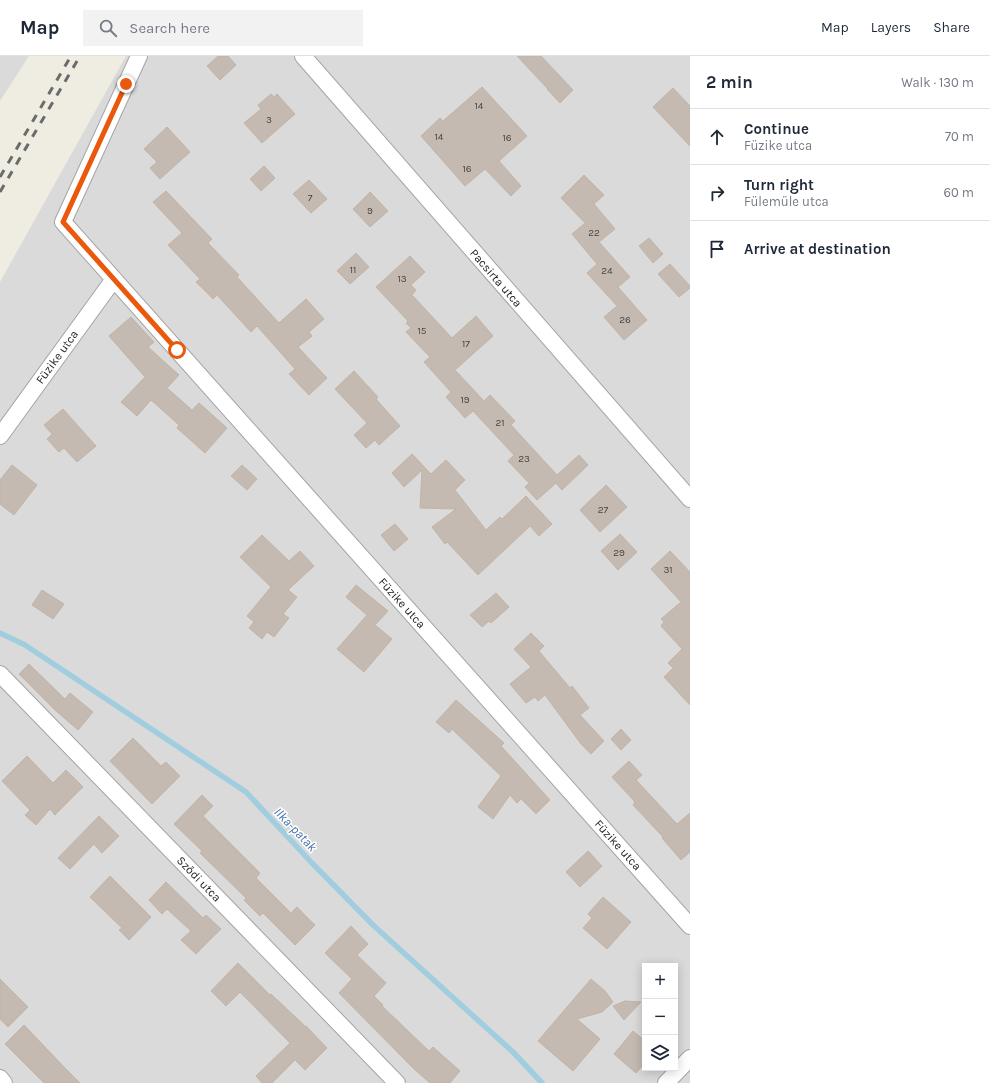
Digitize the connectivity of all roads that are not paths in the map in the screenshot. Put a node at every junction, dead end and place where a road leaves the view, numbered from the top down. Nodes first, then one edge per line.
1 (139, 56) edge
2 (303, 56) edge
3 (114, 279) junction
4 (0, 436) edge
5 (690, 499) edge
6 (0, 674) edge
7 (690, 926) edge
8 (690, 1058) edge
9 (0, 1078) edge
10 (4, 1083) edge
11 (398, 1083) edge
12 (666, 1083) edge

1 - 3 street, Füzike utca
2 - 5 street, Pacsirta utca
3 - 4 street, Füzike utca
3 - 7 street, Füzike utca
6 - 11 street, Sződi utca
8 - 12 street
9 - 10 street

